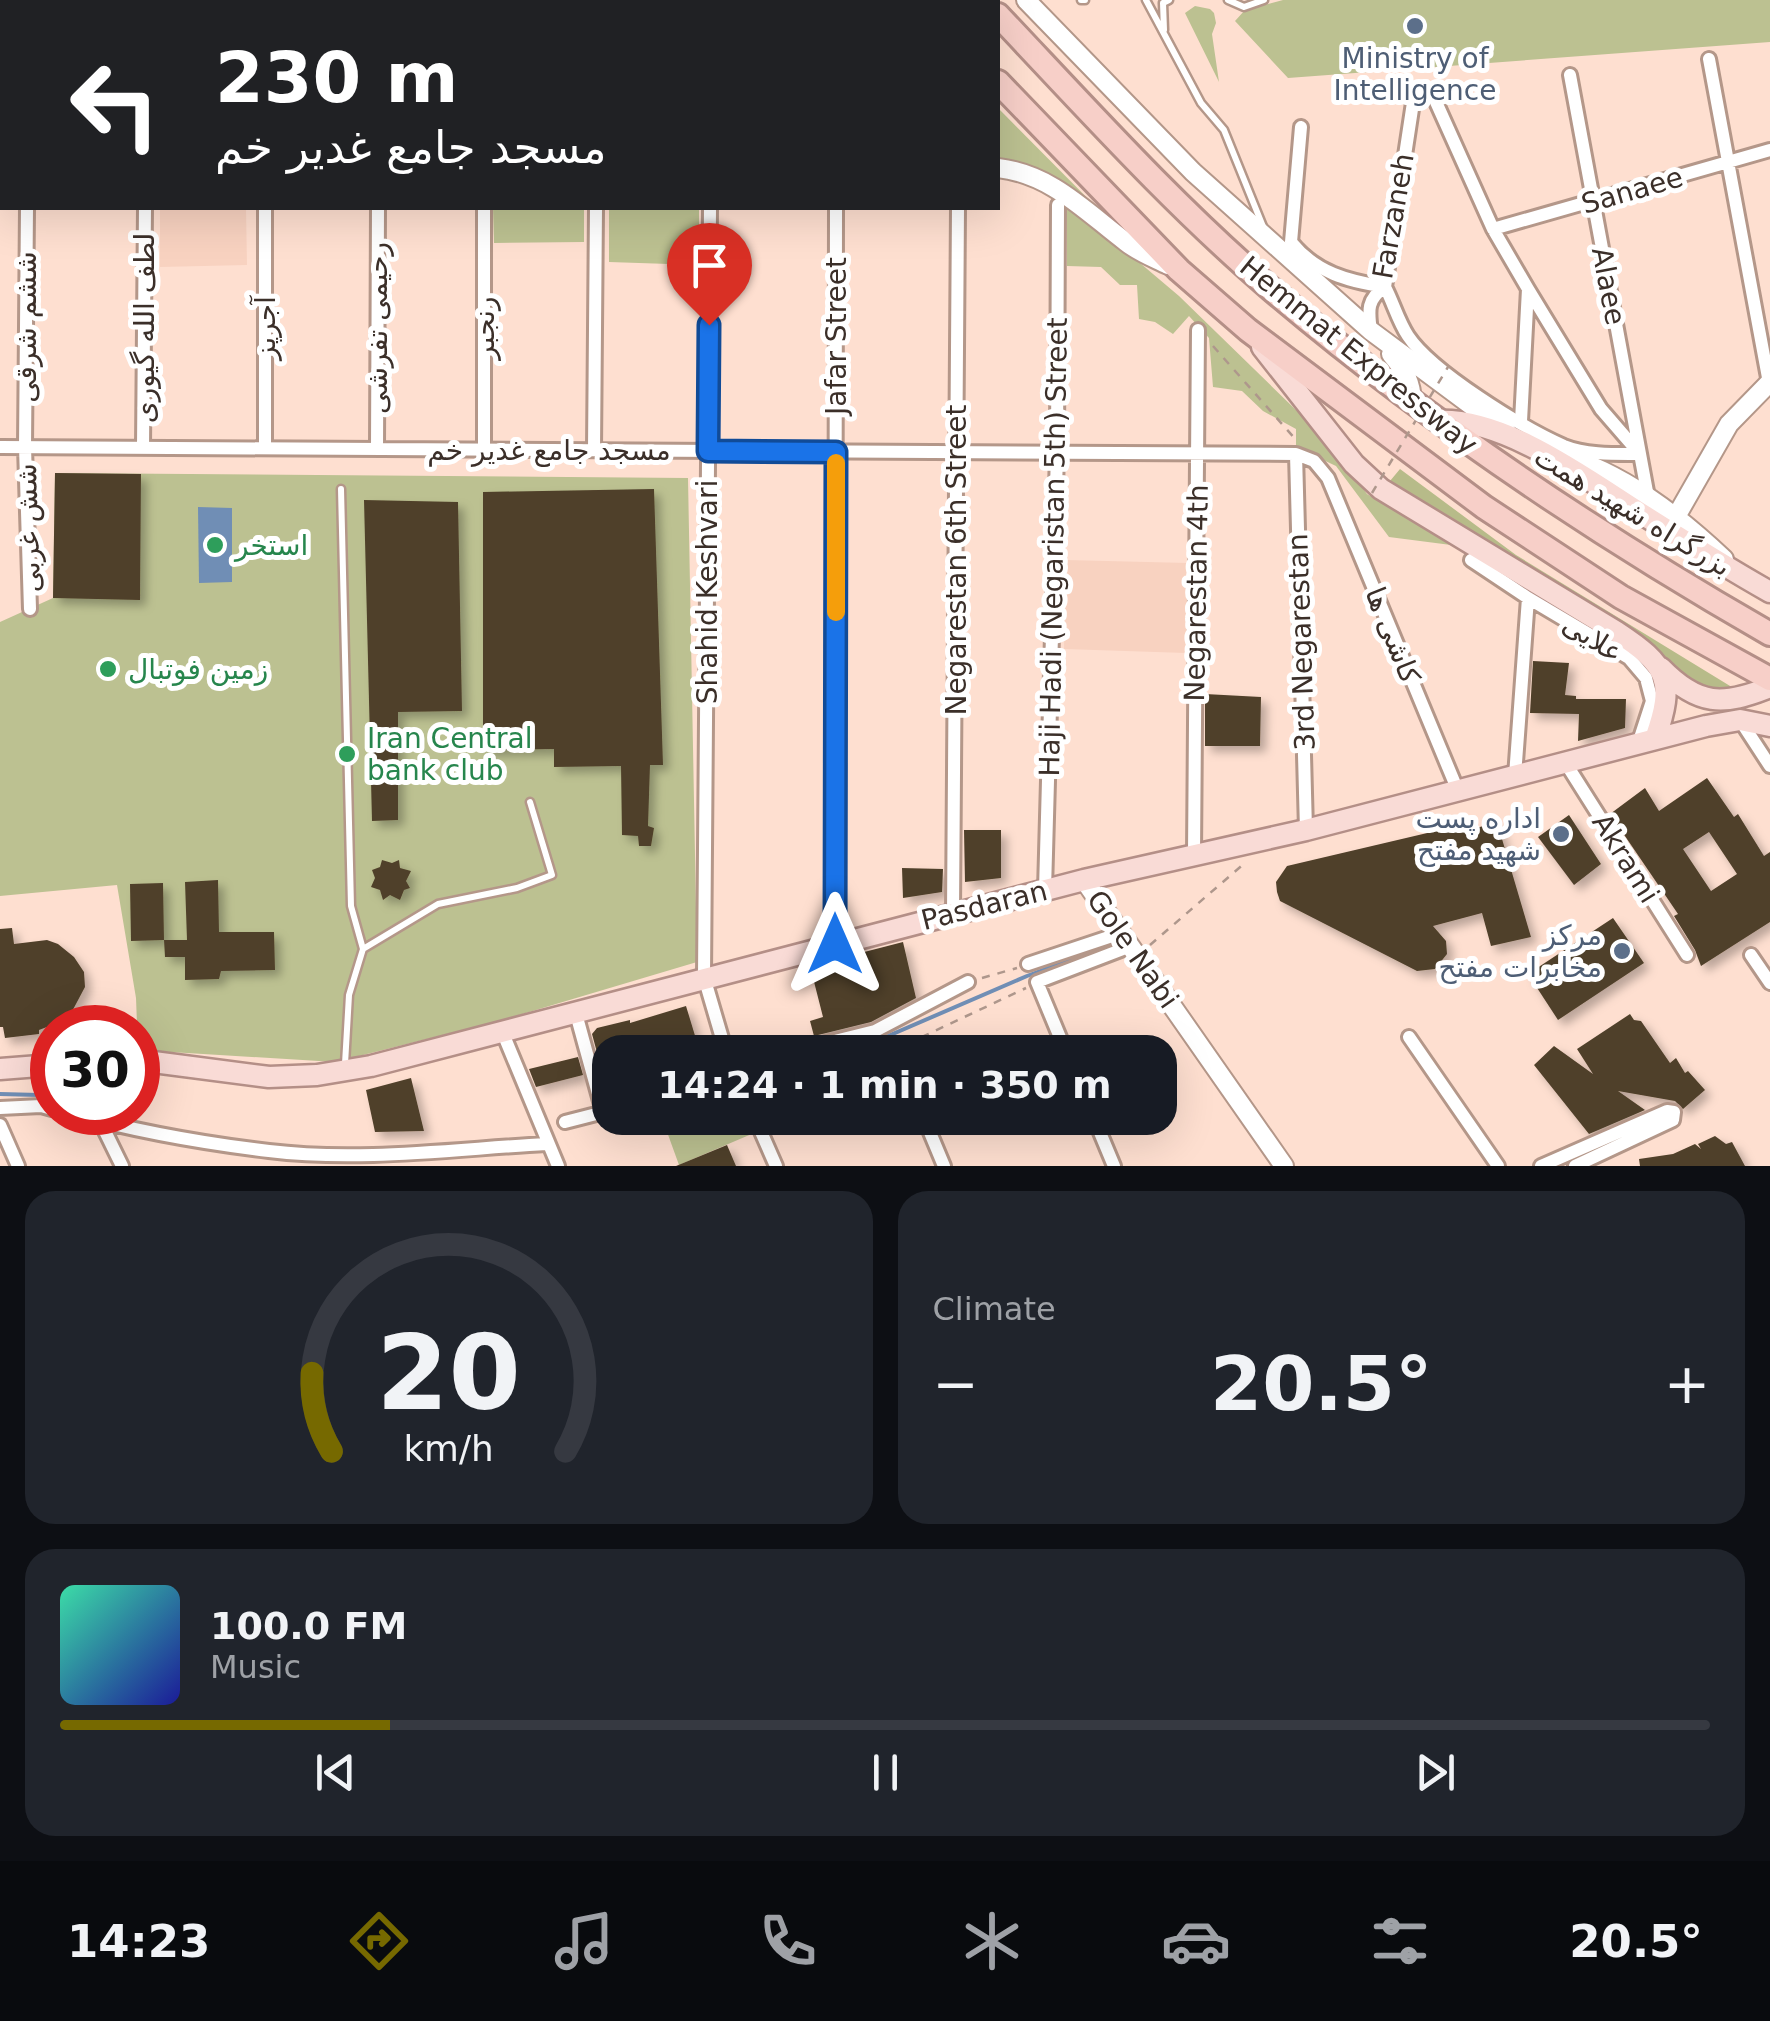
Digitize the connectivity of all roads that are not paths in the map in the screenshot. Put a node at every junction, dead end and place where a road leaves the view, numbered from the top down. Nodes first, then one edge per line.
1 (1026, 0) edge
2 (1146, 0) edge
3 (1168, 0) edge
4 (1228, 0) edge
5 (1264, 0) edge
6 (1000, 17) edge
7 (1164, 34) junction
8 (1709, 59) dead end
9 (1570, 74) dead end
10 (1000, 84) edge
11 (1301, 127) dead end
12 (1770, 150) edge
13 (1726, 163) junction
14 (1000, 168) edge
15 (1593, 201) junction
16 (1058, 205) dead end
17 (27, 210) edge
18 (144, 210) edge
19 (265, 210) edge
20 (378, 210) edge
21 (484, 210) edge
22 (596, 210) edge
23 (710, 210) edge
24 (836, 210) edge
25 (958, 210) edge
26 (1493, 229) junction
27 (1269, 240) junction
28 (1179, 270) junction
29 (1386, 287) junction
30 (1528, 288) junction
31 (1198, 330) road end
32 (1248, 330) junction
33 (1371, 331) junction
34 (1770, 382) edge
35 (1412, 403) junction
36 (1437, 421) junction
37 (1522, 421) junction
38 (1522, 444) junction
39 (0, 447) edge
40 (25, 447) junction
41 (143, 448) junction
42 (265, 448) junction
43 (377, 449) junction
44 (484, 450) junction
45 (594, 450) junction
46 (708, 451) junction
47 (836, 452) junction
48 (958, 452) junction
49 (1058, 453) junction
50 (1197, 453) junction
51 (1296, 454) junction
52 (1640, 454) junction
53 (1328, 478) joint
54 (341, 490) dead end
55 (1648, 497) junction
56 (1677, 515) junction
57 (1712, 559) junction
58 (1471, 560) dead end
59 (1747, 579) junction
60 (1770, 594) edge
61 (1528, 598) junction
62 (30, 609) dead end
63 (1770, 634) edge
64 (1662, 668) junction
65 (1770, 679) edge
66 (1770, 687) edge
67 (1736, 710) junction
68 (1770, 710) edge
69 (1770, 726) edge
70 (1647, 742) junction
71 (1565, 762) junction
72 (1770, 766) edge
73 (1515, 776) junction
74 (1458, 791) junction
75 (530, 802) dead end
76 (1306, 830) junction
77 (1194, 855) junction
78 (1084, 880) junction
79 (1046, 890) junction
80 (953, 913) junction
81 (835, 944) junction
82 (1130, 945) junction
83 (363, 949) junction
84 (1687, 955) dead end
85 (1751, 955) dead end
86 (1028, 964) road end
87 (704, 977) junction
88 (968, 982) road end
89 (1770, 983) edge
90 (575, 1010) junction
91 (502, 1030) junction
92 (721, 1035) edge
93 (859, 1035) edge
94 (1059, 1035) edge
95 (1409, 1036) dead end
96 (160, 1063) edge
97 (592, 1065) edge
98 (0, 1069) edge
99 (30, 1069) edge
100 (345, 1070) junction
101 (30, 1107) edge
102 (0, 1108) edge
103 (592, 1115) edge
104 (565, 1122) dead end
105 (0, 1125) edge
106 (160, 1133) edge
107 (109, 1135) edge
108 (762, 1135) edge
109 (931, 1135) edge
110 (1101, 1135) edge
111 (546, 1144) junction
112 (271, 1152) junction
113 (372, 1160) edge
114 (18, 1166) edge
115 (122, 1166) edge
116 (277, 1166) edge
117 (558, 1166) edge
118 (776, 1166) edge
119 (944, 1166) edge
120 (1114, 1166) edge
121 (1284, 1166) edge
122 (1498, 1166) edge
123 (1541, 1166) edge
124 (1575, 1166) edge

1 - 27 main road
2 - 7 lane
3 - 7 lane
4 - 5 lane
6 - 35 highway, Hemmat Expressway
7 - 27 lane
8 - 13 street
9 - 15 street, Alaee
10 - 28 highway, Hemmat Expressway
11 - 29 street
12 - 13 street, Sanaee
13 - 15 street, Sanaee
13 - 34 street
14 - 28 main road
15 - 26 street, Sanaee
15 - 52 street, Alaee
16 - 49 street, Haji Hadi (Negaristan 5th) Street
17 - 40 street, ششم شرقی
18 - 41 street, لطف الله گیوری
19 - 42 street, آجرپز
20 - 43 street, رحیمی تفرشی
21 - 44 street, رنجبر
22 - 45 street
23 - 46 street, Shahid Keshvari
24 - 47 street, Jafar Street
25 - 48 street, Negarestan 6th Street
26 - 29 street, Farzaneh
26 - 30 street
27 - 33 main road
28 - 32 highway, Hemmat Expressway
29 - 33 street, Farzaneh
29 - 37 street
30 - 37 street
30 - 52 street
31 - 50 street, Negarestan 4th
32 - 64 main road
32 - 65 highway, Hemmat Expressway
33 - 35 main road
33 - 38 main road
34 - 56 main road
35 - 36 highway, Hemmat Expressway
36 - 38 main road, بزرگراه شهید همت
36 - 63 highway, Hemmat Expressway
37 - 52 street
38 - 55 main road
38 - 57 main road, بزرگراه شهید همت
39 - 40 street, مسجد جامع غدیر خم
40 - 41 street, مسجد جامع غدیر خم
40 - 62 street, شش غربی
41 - 42 street, مسجد جامع غدیر خم
42 - 43 street, مسجد جامع غدیر خم
43 - 44 street, مسجد جامع غدیر خم
44 - 45 street, مسجد جامع غدیر خم
45 - 46 street, مسجد جامع غدیر خم
46 - 47 street, مسجد جامع غدیر خم
46 - 87 street, Shahid Keshvari
47 - 48 street, مسجد جامع غدیر خم
47 - 81 street, Jafar Street
48 - 49 street, مسجد جامع غدیر خم
48 - 80 street, Negarestan 6th Street
49 - 50 street, مسجد جامع غدیر خم
49 - 79 street, Haji Hadi (Negaristan 5th) Street
50 - 51 street, مسجد جامع غدیر خم
50 - 77 street, Negarestan 4th
51 - 53 street, مسجد جامع غدیر خم
51 - 76 street, 3rd Negarestan
52 - 55 street, Alaee
53 - 74 street, کاشی ها
54 - 83 lane
55 - 56 main road
56 - 59 main road
57 - 59 main road, بزرگراه شهید همت
57 - 60 main road
58 - 61 street, علایی
59 - 60 main road, بزرگراه شهید همت
61 - 70 street, علایی
61 - 73 street
64 - 67 main road
64 - 70 main road
66 - 67 main road
67 - 68 main road
67 - 69 main road, Pasdaran
67 - 70 main road, Pasdaran
67 - 72 street
70 - 71 main road, Pasdaran
71 - 73 main road, Pasdaran
71 - 84 street, Akrami
73 - 74 main road, Pasdaran
74 - 76 main road, Pasdaran
75 - 83 lane
76 - 77 main road, Pasdaran
77 - 78 main road, Pasdaran
78 - 79 main road, Pasdaran
78 - 82 main road, Gole Nabi
79 - 80 main road, Pasdaran
80 - 81 main road, Pasdaran
81 - 87 main road, Pasdaran
82 - 86 street
82 - 94 street
82 - 121 main road, Gole Nabi
83 - 100 lane
85 - 89 street
87 - 90 main road, Pasdaran
87 - 92 street, Shahid Keshvari
88 - 93 street
90 - 91 main road, Pasdaran
90 - 97 street
91 - 100 main road, Pasdaran
91 - 111 street
95 - 122 street
96 - 100 main road, Pasdaran
98 - 99 main road
101 - 102 street
103 - 104 street
105 - 114 street
106 - 112 street
107 - 115 street
108 - 118 street
109 - 119 street
110 - 120 street
111 - 113 street
111 - 117 street
112 - 113 street
112 - 116 street
123 - 124 street

